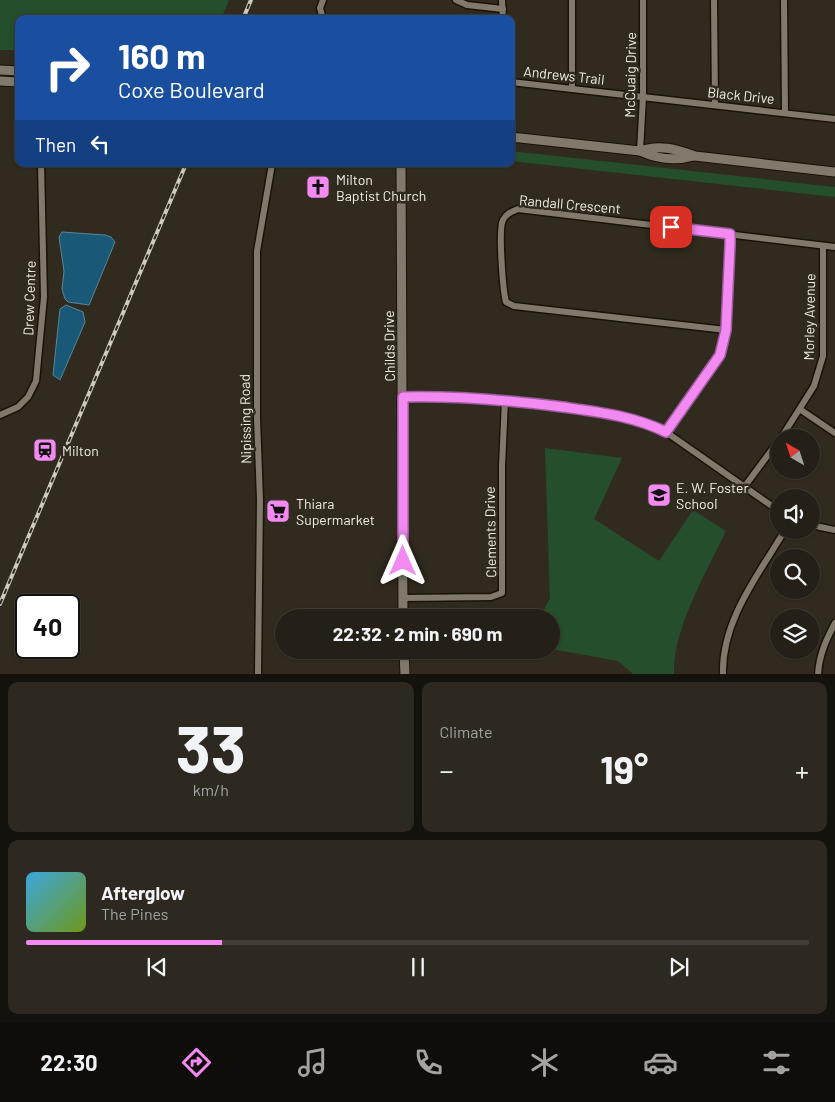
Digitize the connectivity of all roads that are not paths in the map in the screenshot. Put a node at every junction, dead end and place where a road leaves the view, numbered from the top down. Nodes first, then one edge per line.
1 (323, 0) edge
2 (456, 0) edge
3 (502, 0) edge
4 (572, 0) edge
5 (643, 0) edge
6 (714, 0) edge
7 (784, 0) edge
8 (503, 9) junction
9 (322, 15) edge
10 (503, 15) edge
11 (0, 70) edge
12 (15, 71) edge
13 (0, 81) edge
14 (15, 82) edge
15 (515, 82) edge
16 (572, 89) junction
17 (643, 97) junction
18 (715, 104) junction
19 (785, 112) junction
20 (835, 118) edge
21 (515, 137) edge
22 (640, 151) junction
23 (41, 167) edge
24 (271, 167) edge
25 (401, 167) edge
26 (835, 172) edge
27 (730, 234) junction
28 (823, 246) junction
29 (835, 247) edge
30 (726, 330) junction
31 (403, 397) junction
32 (505, 400) junction
33 (801, 410) junction
34 (0, 416) edge
35 (787, 429) edge
36 (666, 432) junction
37 (835, 433) edge
38 (770, 453) edge
39 (746, 486) junction
40 (770, 504) edge
41 (820, 527) edge
42 (835, 530) edge
43 (779, 539) edge
44 (403, 598) junction
45 (403, 609) edge
46 (835, 623) edge
47 (404, 659) edge
48 (258, 674) edge
49 (405, 674) edge
50 (723, 674) edge
51 (818, 674) edge

1 - 9 street
2 - 8 street
3 - 8 street
4 - 16 street
5 - 17 street, McCuaig Drive
6 - 18 street
7 - 19 street
8 - 10 street
11 - 12 street
13 - 14 street
15 - 16 street, Andrews Trail
16 - 17 street, Andrews Trail
17 - 18 street, Black Drive
17 - 22 street, McCuaig Drive
18 - 19 street, Black Drive
19 - 20 street, Black Drive
21 - 22 street
22 - 26 street
23 - 34 street, Drew Centre
24 - 48 street, Nipissing Road
25 - 31 street, Childs Drive
27 - 28 street, Randall Crescent
27 - 30 street
27 - 30 street, Randall Crescent
28 - 29 street, Randall Crescent
28 - 33 street, Morley Avenue
30 - 36 street
31 - 32 street
31 - 44 street, Childs Drive
32 - 36 street
32 - 44 street, Clements Drive
33 - 35 street, Morley Avenue
33 - 37 street
36 - 39 street
38 - 39 street, Morley Avenue
39 - 40 street
41 - 42 street
43 - 50 street
44 - 45 street, Childs Drive
46 - 51 street
47 - 49 street

